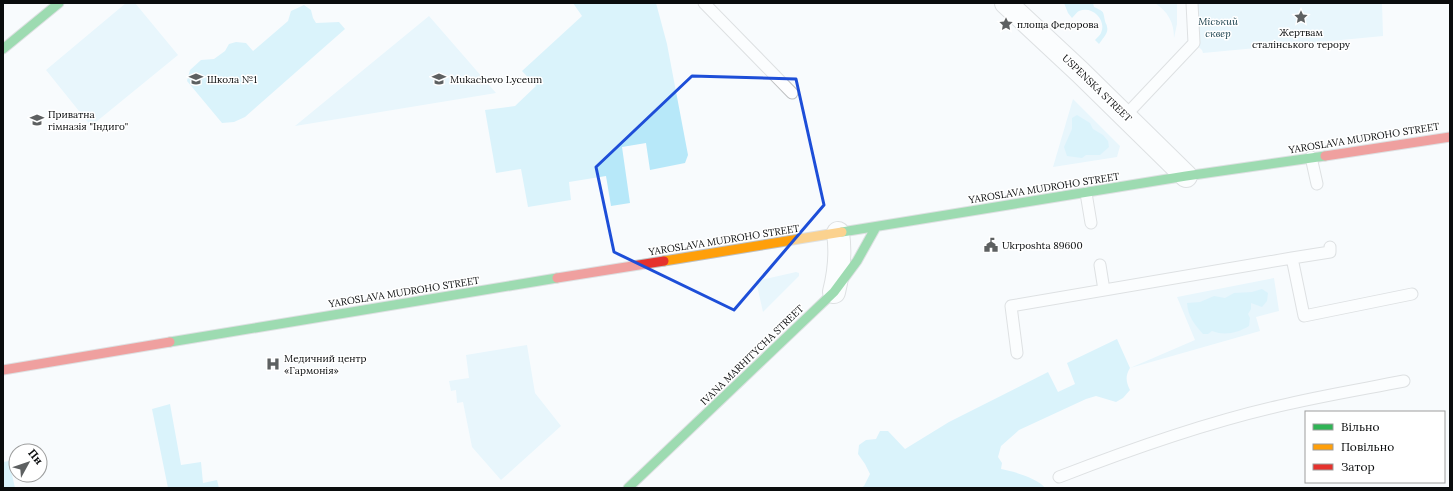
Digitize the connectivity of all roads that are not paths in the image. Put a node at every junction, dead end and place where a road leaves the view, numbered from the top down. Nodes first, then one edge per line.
1 (59, 3) edge
2 (704, 3) edge
3 (1006, 3) edge
4 (1192, 3) edge
5 (3, 49) edge
6 (792, 93) dead end
7 (1125, 116) junction
8 (1450, 136) edge
9 (1311, 157) junction
10 (1186, 176) junction
11 (1317, 184) dead end
12 (1086, 193) junction
13 (1091, 223) dead end
14 (876, 227) junction
15 (838, 233) junction
16 (1330, 247) dead end
17 (1292, 258) junction
18 (1100, 264) dead end
19 (1104, 290) junction
20 (834, 292) junction
21 (1412, 294) dead end
22 (1017, 354) dead end
23 (3, 370) edge
24 (1404, 381) dead end
25 (1059, 477) dead end
26 (628, 488) edge

1 - 5 street
2 - 6 lane
3 - 7 street, USPENSKA STREET
4 - 7 lane
7 - 10 street, USPENSKA STREET
8 - 9 street, YAROSLAVA MUDROHO STREET
9 - 10 street, YAROSLAVA MUDROHO STREET
9 - 11 lane
10 - 12 street, YAROSLAVA MUDROHO STREET
12 - 13 lane
12 - 14 street, YAROSLAVA MUDROHO STREET
14 - 15 street, YAROSLAVA MUDROHO STREET
14 - 20 street, IVANA MARHITYCHA STREET
15 - 20 street
15 - 23 street, YAROSLAVA MUDROHO STREET
16 - 17 lane
17 - 19 lane
17 - 21 lane
18 - 19 lane
19 - 22 lane
20 - 26 street, IVANA MARHITYCHA STREET
24 - 25 lane

